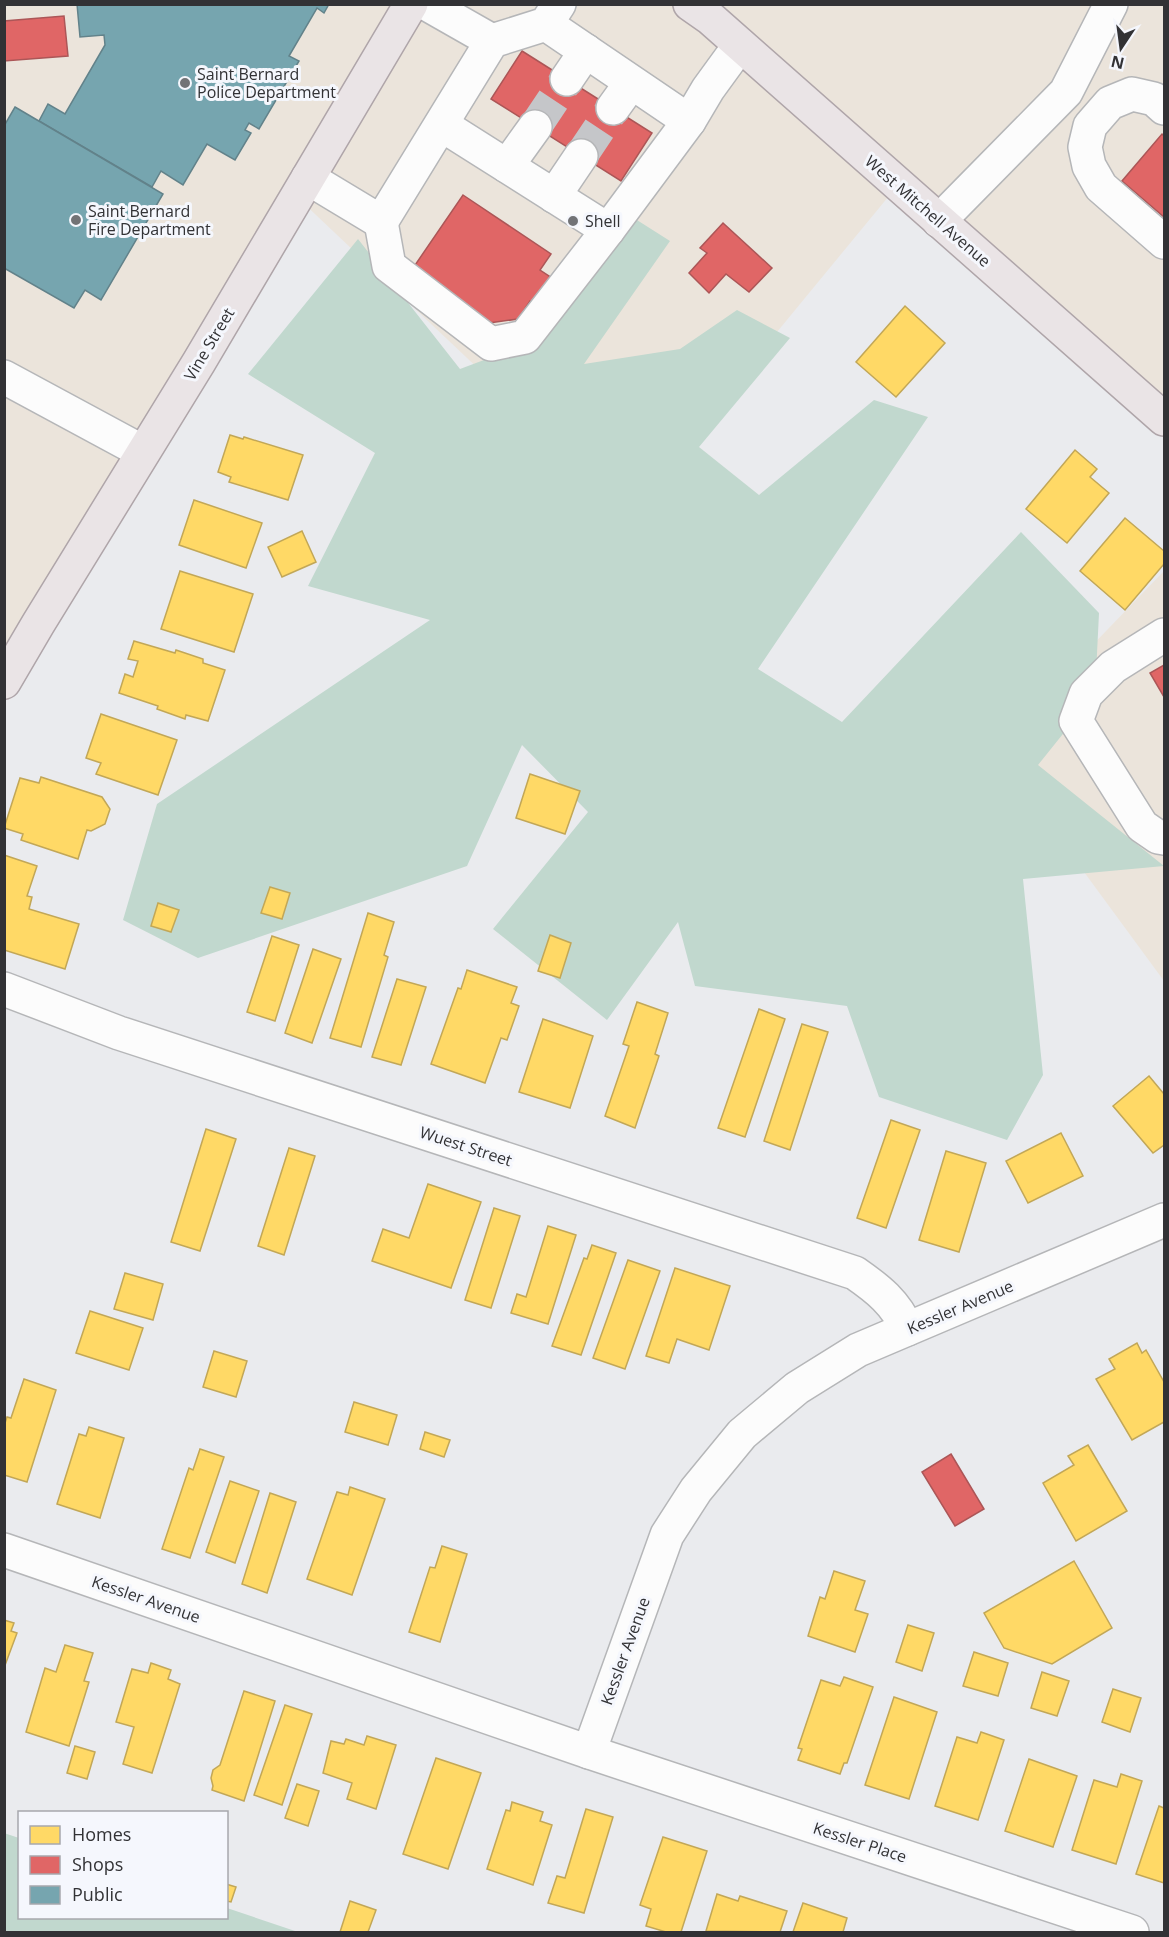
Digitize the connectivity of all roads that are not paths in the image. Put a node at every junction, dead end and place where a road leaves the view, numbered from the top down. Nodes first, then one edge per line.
1 (411, 4) edge
2 (428, 4) edge
3 (1111, 4) edge
4 (701, 9) edge
5 (553, 14) edge
6 (492, 42) junction
7 (740, 45) junction
8 (586, 51) junction
9 (567, 79) tunnel mouth
10 (1164, 108) edge
11 (689, 121) junction
12 (442, 125) junction
13 (535, 127) tunnel mouth
14 (581, 156) tunnel mouth
15 (507, 166) junction
16 (308, 178) junction
17 (554, 196) junction
18 (939, 221) junction
19 (381, 222) junction
20 (608, 230) junction
21 (1164, 242) edge
22 (4, 377) edge
23 (1164, 419) edge
24 (143, 452) junction
25 (1164, 635) edge
26 (4, 682) edge
27 (1158, 828) edge
28 (4, 990) edge
29 (1164, 1220) edge
30 (907, 1329) junction
31 (4, 1550) edge
32 (589, 1752) junction
33 (1132, 1932) edge

1 - 16 main road, Vine Street
2 - 6 street
3 - 18 street
4 - 7 main road, West Mitchell Avenue
5 - 6 street
5 - 8 street
6 - 12 street
7 - 11 street
7 - 18 main road, West Mitchell Avenue
8 - 9 street
8 - 11 street
10 - 21 street
11 - 20 street
12 - 15 street
12 - 19 street
13 - 15 street
14 - 17 street
15 - 17 street
16 - 19 street
16 - 24 main road, Vine Street
17 - 20 street
18 - 23 main road, West Mitchell Avenue
19 - 20 street
22 - 24 street
24 - 26 main road, Vine Street
25 - 27 street
28 - 30 street, Wuest Street
29 - 30 street, Kessler Avenue
30 - 32 street, Kessler Avenue
31 - 32 street, Kessler Avenue
32 - 33 street, Kessler Place

